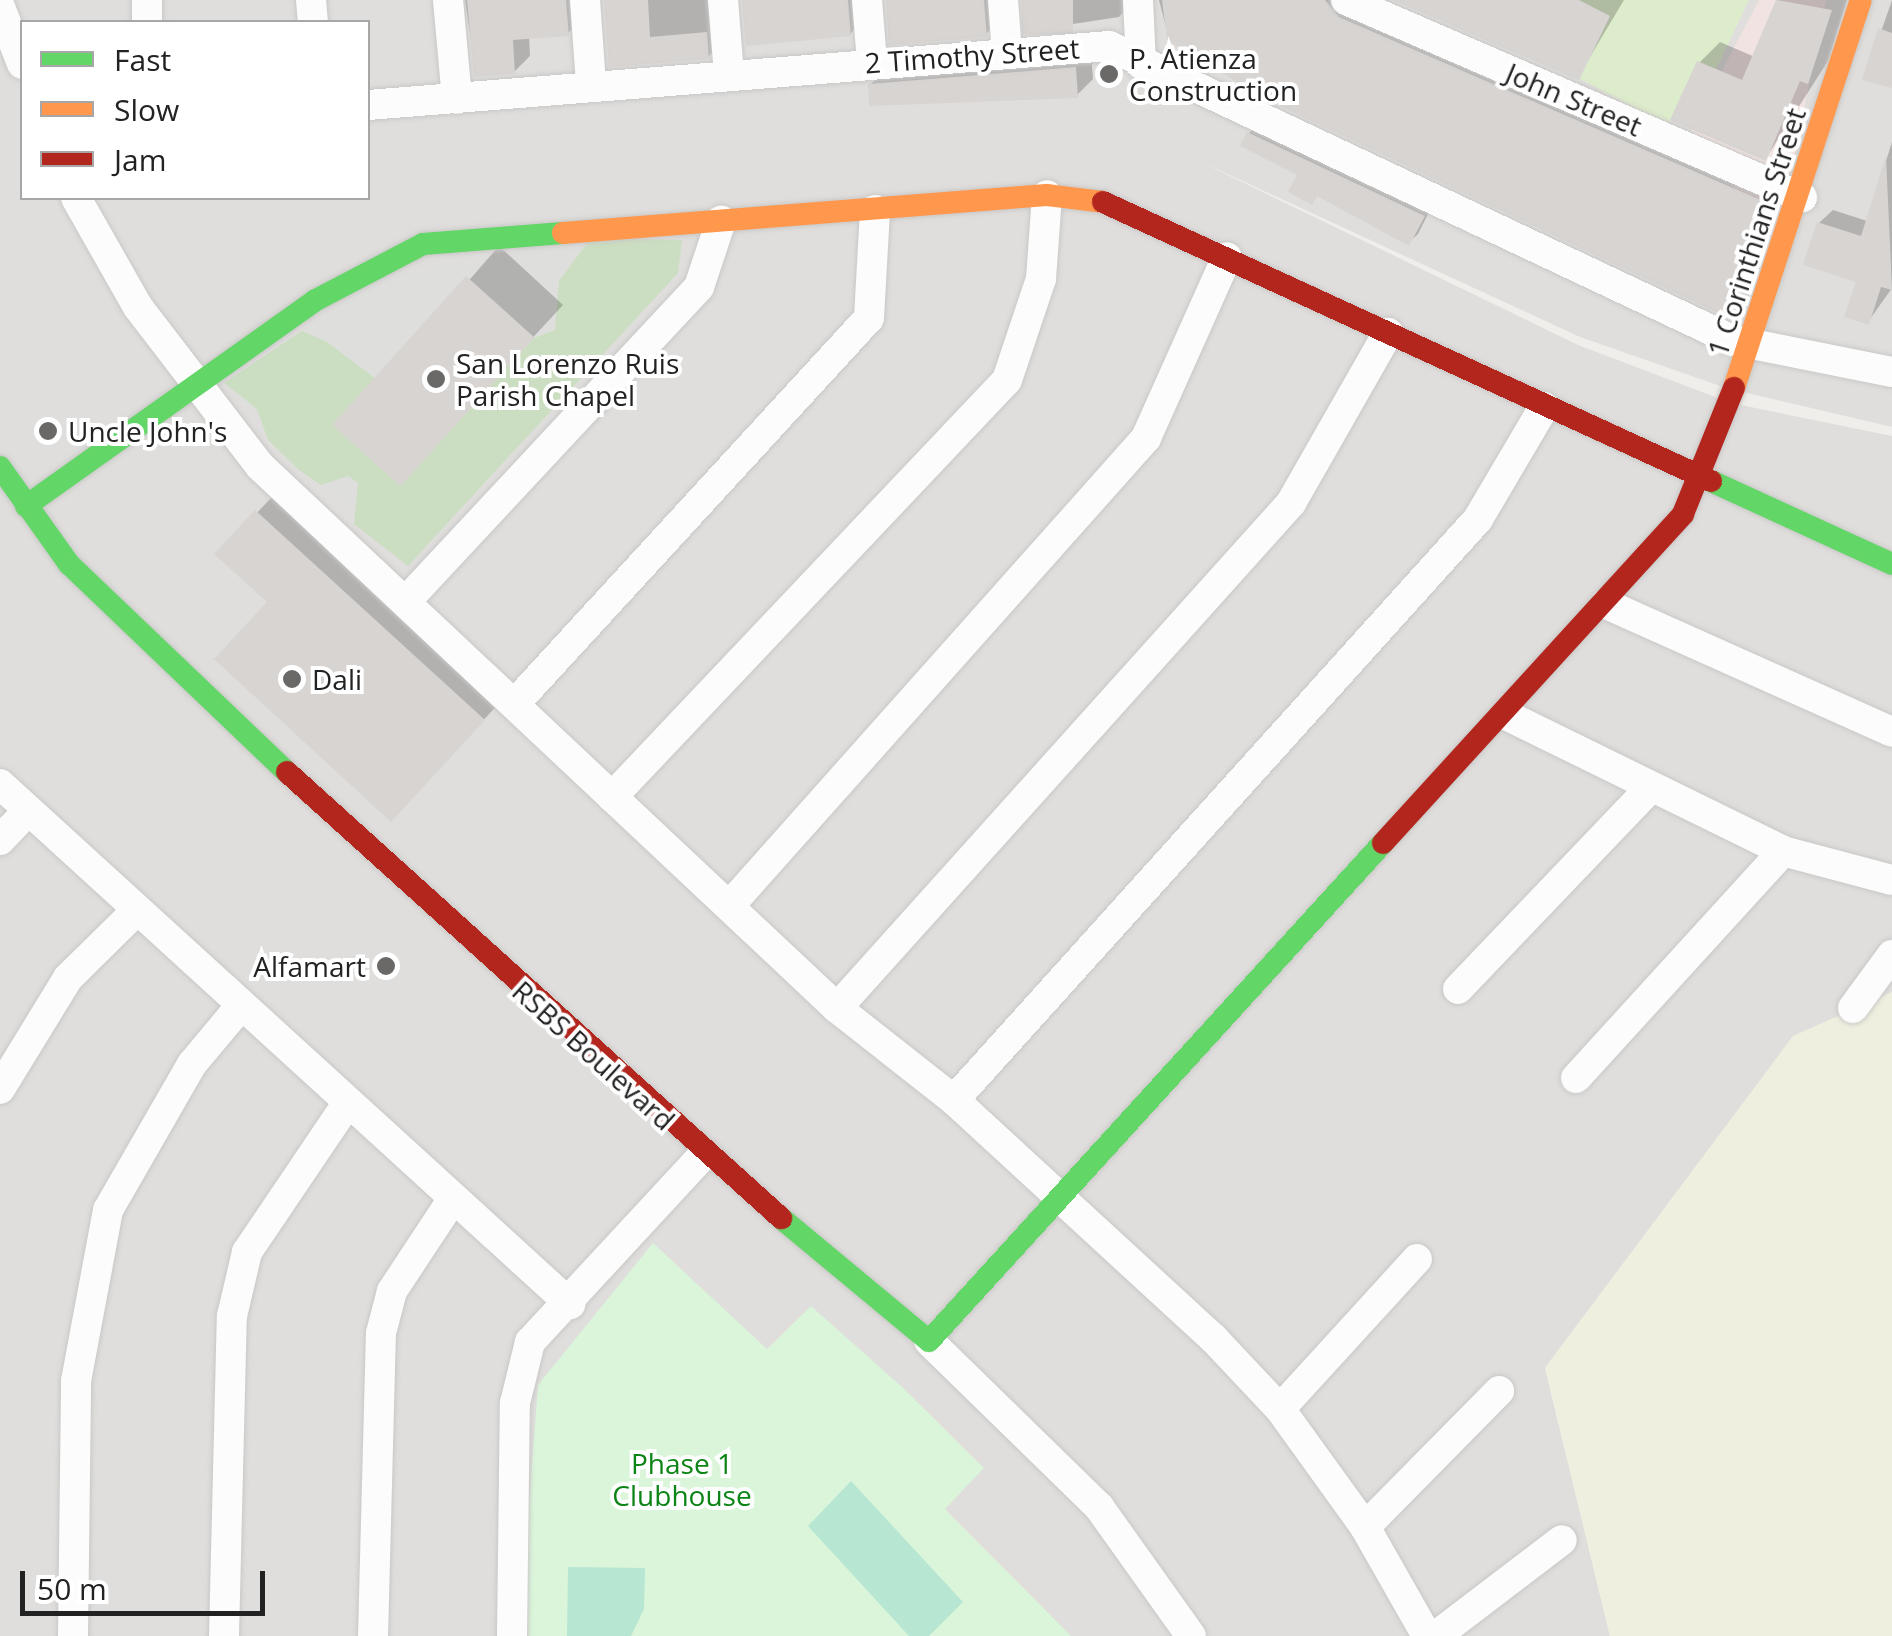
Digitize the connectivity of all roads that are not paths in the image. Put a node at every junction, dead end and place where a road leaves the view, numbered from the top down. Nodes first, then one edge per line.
1 (448, 0) edge
2 (584, 0) edge
3 (723, 0) edge
4 (867, 0) edge
5 (1003, 0) edge
6 (1138, 0) edge
7 (1346, 0) edge
8 (1861, 0) edge
9 (0, 7) edge
10 (1007, 53) junction
11 (20, 59) edge
12 (872, 62) junction
13 (1141, 64) junction
14 (730, 74) junction
15 (592, 84) junction
16 (457, 100) junction
17 (370, 106) edge
18 (1046, 195) junction
19 (1802, 197) junction
20 (77, 200) edge
21 (875, 210) junction
22 (721, 221) junction
23 (1226, 257) junction
24 (1388, 332) junction
25 (1752, 344) junction
26 (1892, 372) edge
27 (192, 384) junction
28 (1544, 407) junction
29 (0, 468) edge
30 (1704, 481) junction
31 (26, 506) junction
32 (1892, 564) edge
33 (408, 599) junction
34 (1606, 604) junction
35 (518, 700) junction
36 (1506, 716) junction
37 (1892, 732) edge
38 (0, 784) edge
39 (1651, 787) junction
40 (612, 797) junction
41 (27, 812) junction
42 (0, 840) edge
43 (1782, 851) junction
44 (1892, 880) edge
45 (732, 904) junction
46 (133, 914) junction
47 (1892, 956) edge
48 (1458, 989) dead end
49 (837, 1008) junction
50 (1853, 1008) dead end
51 (238, 1009) junction
52 (1576, 1078) dead end
53 (0, 1089) edge
54 (954, 1100) junction
55 (346, 1105) junction
56 (704, 1154) junction
57 (1062, 1198) junction
58 (452, 1200) junction
59 (1417, 1259) dead end
60 (570, 1304) junction
61 (929, 1341) junction
62 (1499, 1391) dead end
63 (1280, 1409) junction
64 (1366, 1527) junction
65 (1562, 1540) dead end
66 (73, 1636) edge
67 (224, 1636) edge
68 (373, 1636) edge
69 (512, 1636) edge
70 (1191, 1636) edge
71 (1427, 1636) edge
72 (1436, 1636) edge

1 - 16 street
2 - 15 street
3 - 14 street
4 - 12 street
5 - 10 street
6 - 13 street
7 - 19 street, John Street
8 - 19 street, 1 Corinthians Street
9 - 11 street
10 - 12 street, 2 Timothy Street
10 - 13 street, 2 Timothy Street
12 - 14 street, 2 Timothy Street
13 - 25 street, 2 Timothy Street
14 - 15 street, 2 Timothy Street
15 - 16 street, 2 Timothy Street
16 - 17 street, 2 Timothy Street
18 - 21 street
18 - 23 street
18 - 40 street
19 - 25 street, 1 Corinthians Street
20 - 27 street
21 - 22 street
21 - 35 street
22 - 27 street
22 - 33 street
23 - 24 street
23 - 45 street
24 - 28 street
24 - 49 street
25 - 26 street, 2 Timothy Street
25 - 30 street, 1 Corinthians Street
27 - 31 street
27 - 33 street
28 - 30 street
28 - 54 street
29 - 31 street, RSBS Boulevard
30 - 32 street
30 - 34 street, 1 Corinthians Street
31 - 56 street, RSBS Boulevard
33 - 35 street
34 - 36 street, 1 Corinthians Street
34 - 37 street
35 - 40 street
36 - 39 street
36 - 57 street, 1 Corinthians Street
38 - 41 street
39 - 43 street
39 - 48 street
40 - 45 street
41 - 42 street
41 - 46 street
43 - 44 street
43 - 52 street
45 - 49 street
46 - 51 street
46 - 53 street
47 - 50 street
49 - 54 street
51 - 55 street
51 - 66 street
54 - 57 street
55 - 58 street
55 - 67 street
56 - 60 street
56 - 61 street, RSBS Boulevard
57 - 61 street, 1 Corinthians Street
57 - 63 street
58 - 60 street
58 - 68 street
59 - 63 street
60 - 69 street
61 - 70 street, RSBS Boulevard
62 - 64 street
63 - 64 street
64 - 71 street
65 - 72 street

